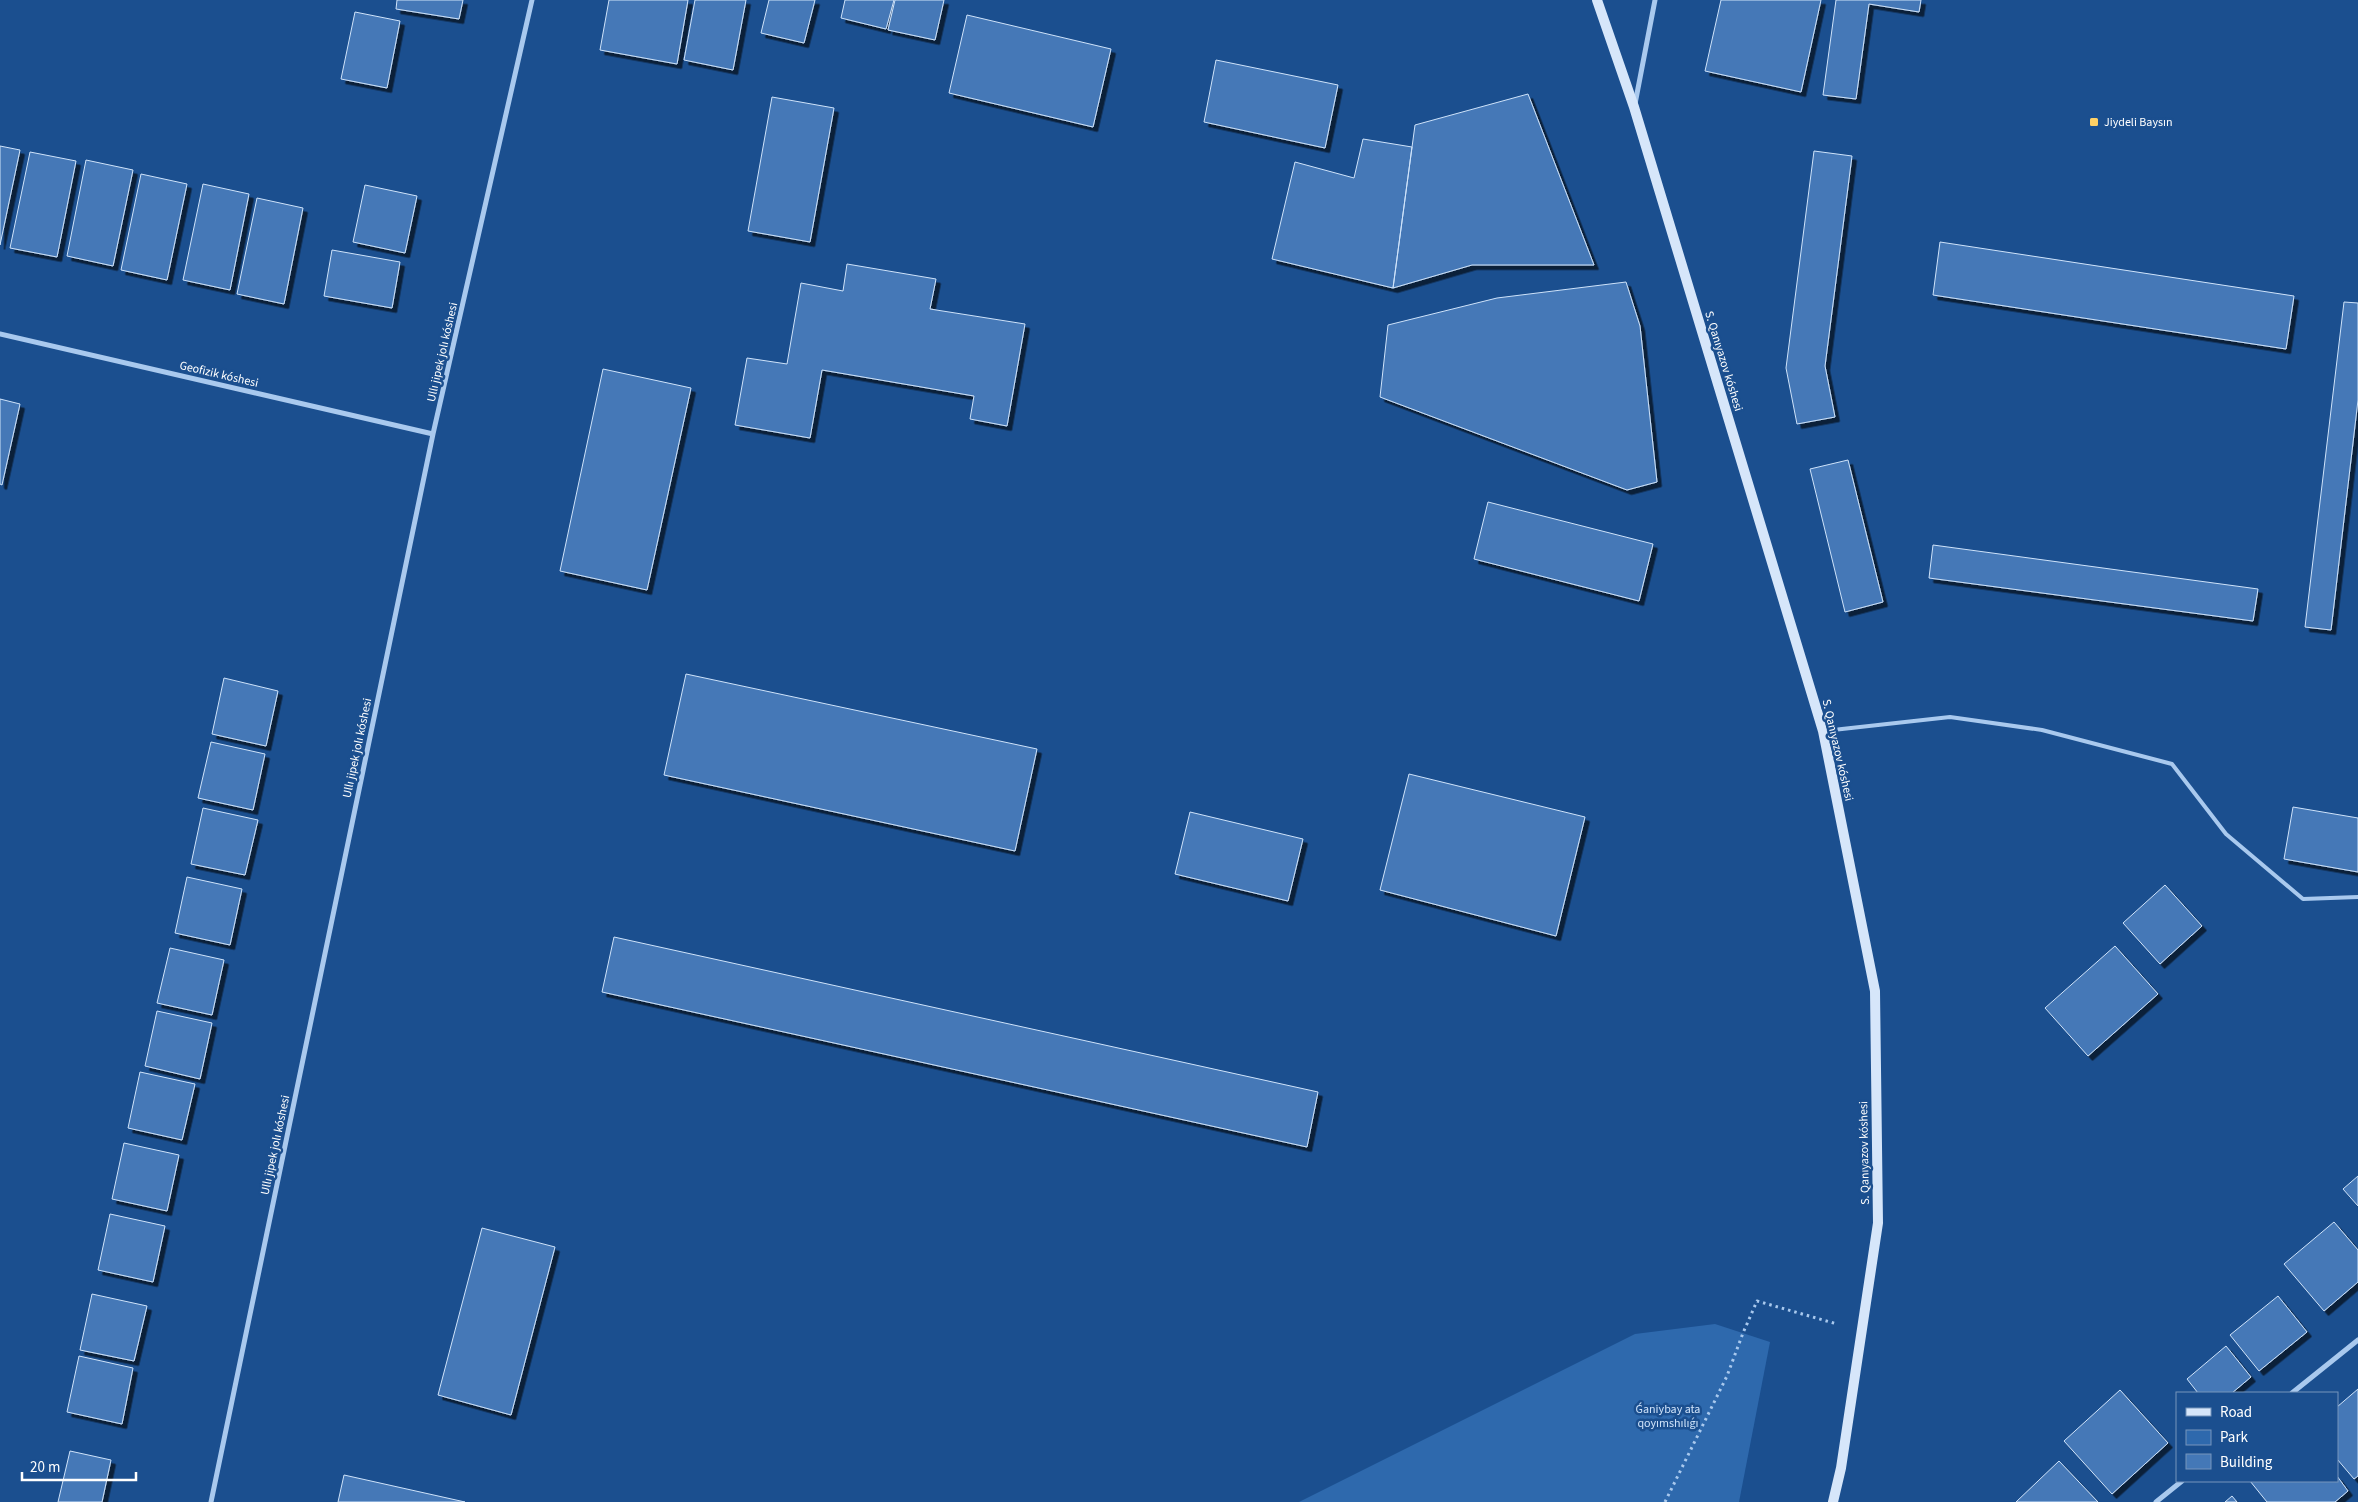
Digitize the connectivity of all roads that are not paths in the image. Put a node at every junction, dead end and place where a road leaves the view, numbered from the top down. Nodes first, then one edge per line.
1 (532, 0) edge
2 (1597, 0) edge
3 (1655, 0) edge
4 (1634, 107) junction
5 (0, 334) edge
6 (433, 434) junction
7 (1823, 731) junction
8 (2358, 897) edge
9 (2358, 1340) edge
10 (2293, 1392) edge
11 (2181, 1482) edge
12 (211, 1502) edge
13 (1833, 1502) edge
14 (2156, 1502) edge

1 - 6 street, Ullı jipek jolı kóshesi
2 - 4 street, S. Qanıyazov kóshesi
3 - 4 street
4 - 7 street, S. Qanıyazov kóshesi
5 - 6 street, Geofizik kóshesi
6 - 12 street, Ullı jipek jolı kóshesi
7 - 8 lane
7 - 13 street, S. Qanıyazov kóshesi
9 - 10 street
11 - 14 street

